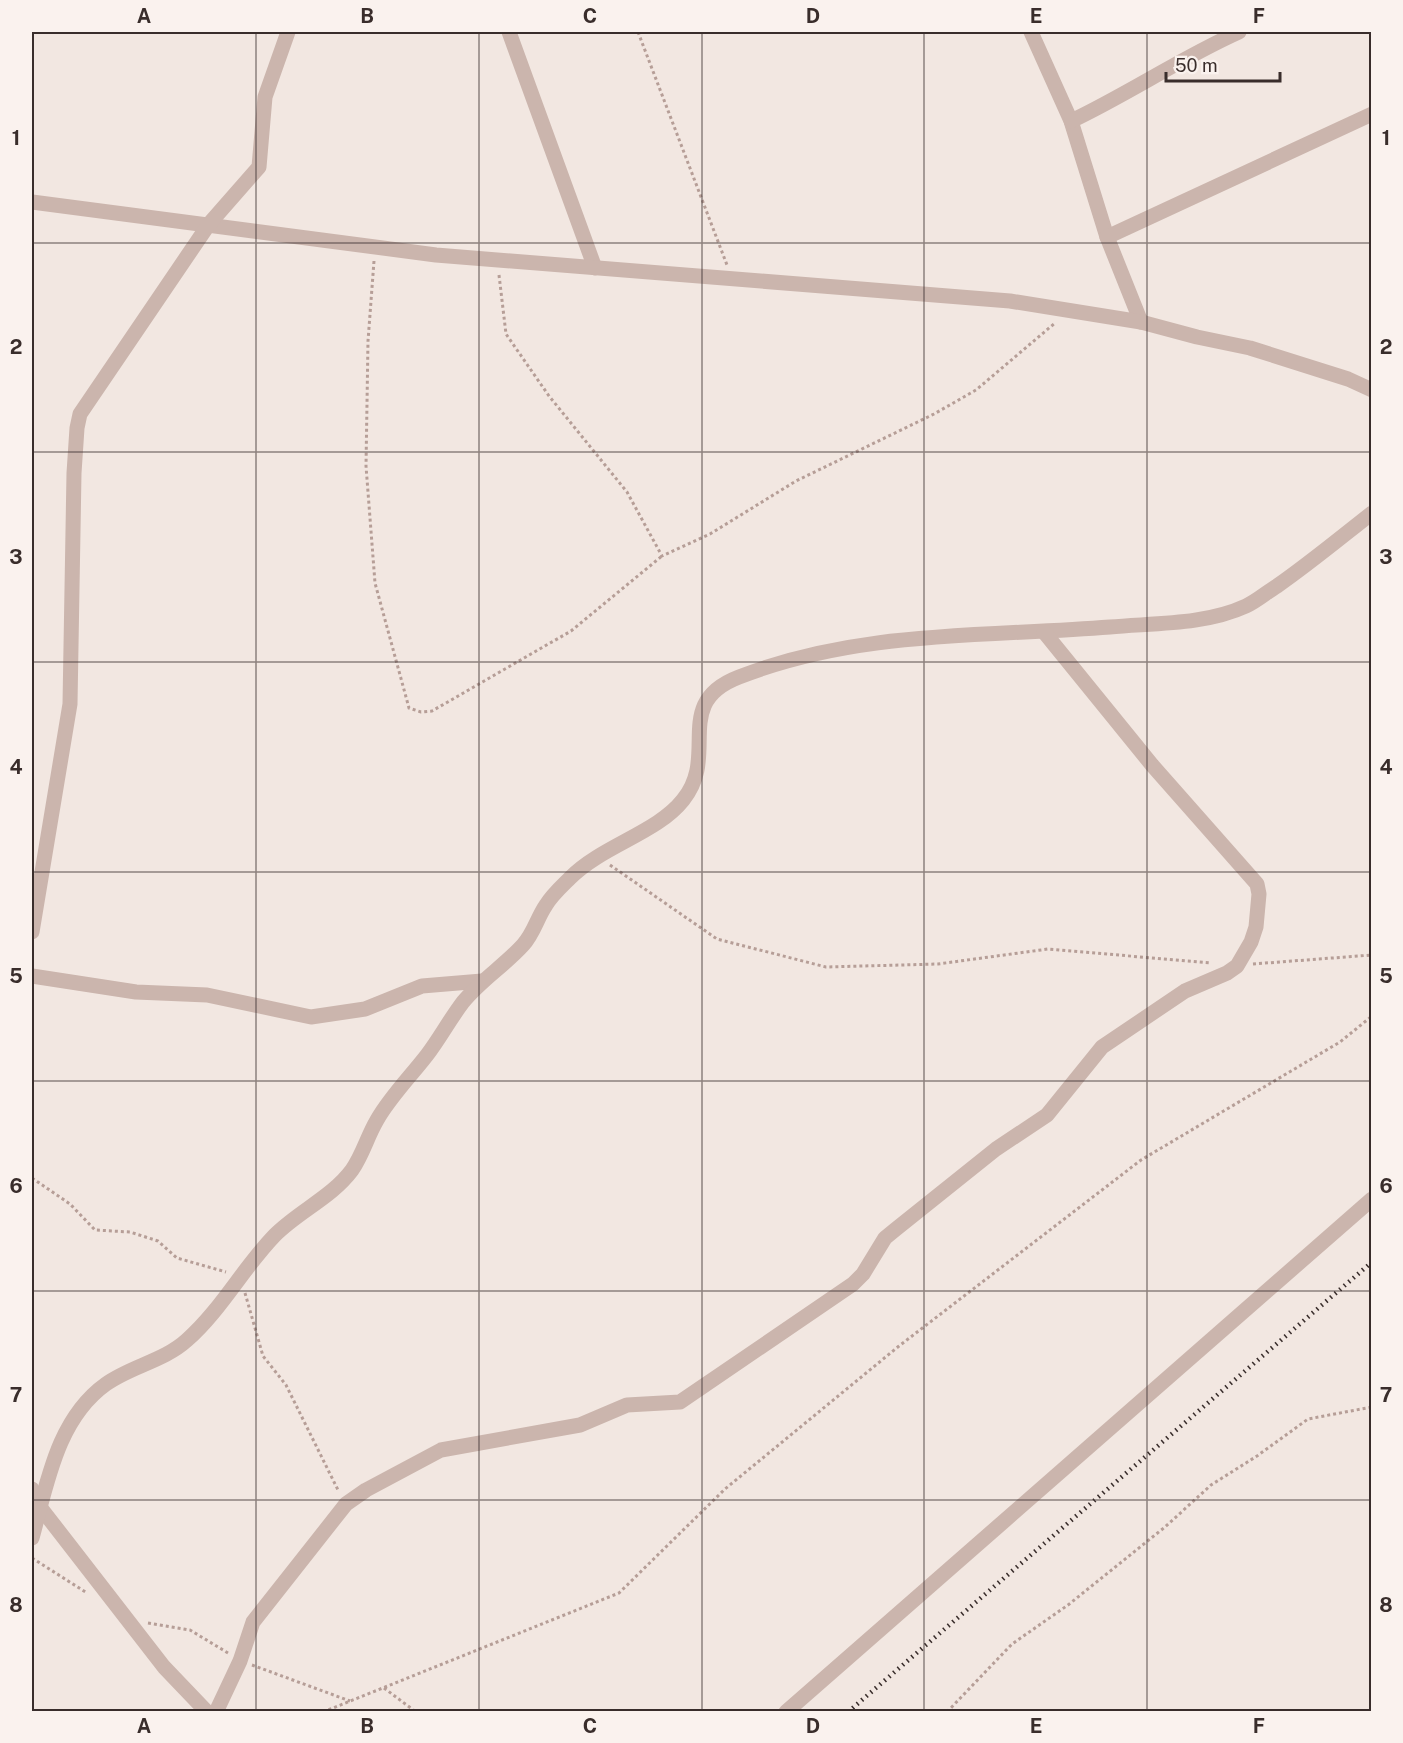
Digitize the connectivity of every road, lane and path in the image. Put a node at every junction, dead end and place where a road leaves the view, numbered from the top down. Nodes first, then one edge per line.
1 (288, 32) edge
2 (509, 32) edge
3 (638, 32) edge
4 (1031, 32) edge
5 (1239, 32) edge
6 (1371, 114) edge
7 (1071, 121) junction
8 (32, 202) edge
9 (209, 225) junction
10 (1107, 237) junction
11 (374, 247) junction
12 (596, 268) junction
13 (499, 270) dead end
14 (732, 279) junction
15 (1067, 312) junction
16 (1141, 322) junction
17 (1371, 390) edge
18 (1371, 513) edge
19 (662, 556) junction
20 (1044, 632) junction
21 (596, 855) junction
22 (32, 932) edge
23 (1371, 955) edge
24 (1237, 966) junction
25 (32, 976) edge
26 (482, 981) junction
27 (1371, 1016) edge
28 (1371, 1199) edge
29 (1371, 1407) edge
30 (32, 1489) edge
31 (40, 1507) junction
32 (32, 1538) edge
33 (32, 1558) edge
34 (91, 1596) dead end
35 (126, 1619) junction
36 (240, 1661) junction
37 (384, 1688) junction
38 (352, 1701) junction
39 (207, 1712) edge
40 (216, 1712) edge
41 (323, 1712) edge
42 (416, 1712) edge
43 (786, 1712) edge
44 (947, 1712) edge

1 - 9 street
2 - 12 street
3 - 14 path
4 - 7 street
5 - 7 street
6 - 10 street
7 - 10 street
8 - 9 street
9 - 11 street
9 - 22 street
10 - 16 street
11 - 12 street
11 - 19 path
12 - 14 street
13 - 19 path
14 - 15 street
15 - 16 street
15 - 19 path
16 - 17 street
18 - 20 street
20 - 21 street
20 - 24 street
21 - 24 path
21 - 26 street
23 - 24 path
24 - 36 street
25 - 26 street
26 - 31 street
27 - 37 path
28 - 43 street
29 - 44 path
30 - 31 street
31 - 32 street
31 - 35 street
33 - 34 path
35 - 36 path
35 - 39 street
36 - 38 path
36 - 40 street
37 - 38 path
37 - 42 path
38 - 41 path

